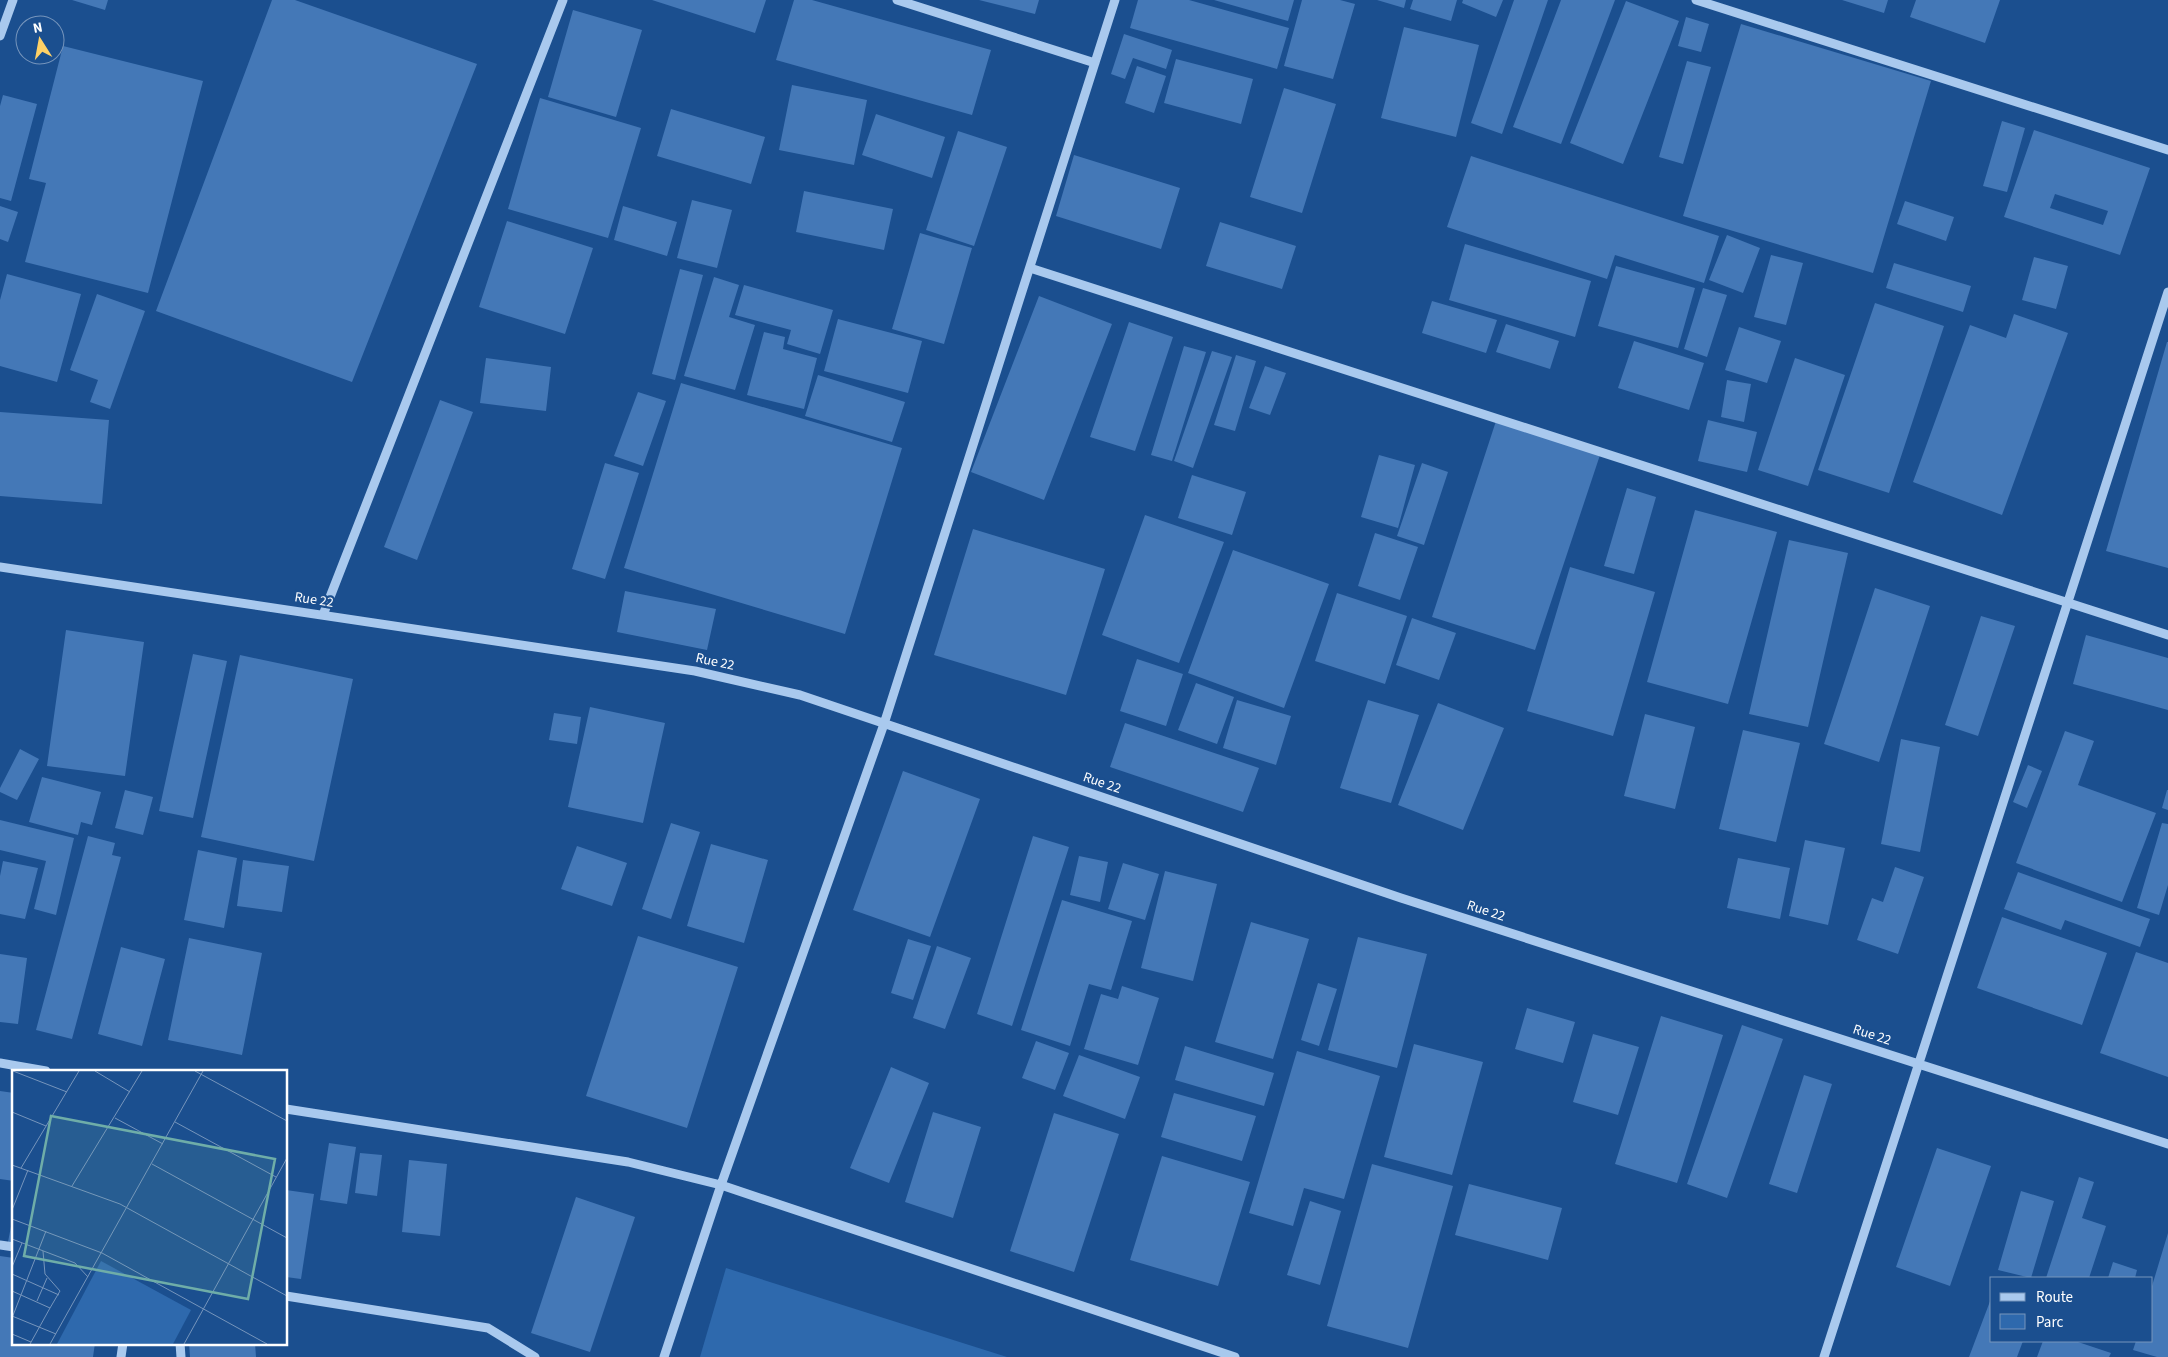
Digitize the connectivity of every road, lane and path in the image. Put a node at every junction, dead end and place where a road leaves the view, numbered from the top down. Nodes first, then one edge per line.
1 (13, 0) edge
2 (563, 0) edge
3 (897, 0) edge
4 (1115, 0) edge
5 (1696, 0) edge
6 (0, 36) edge
7 (1095, 64) junction
8 (2168, 150) edge
9 (1030, 268) junction
10 (2168, 292) edge
11 (0, 567) edge
12 (2066, 603) junction
13 (323, 615) junction
14 (2168, 635) edge
15 (884, 724) junction
16 (0, 1063) edge
17 (1918, 1064) junction
18 (40, 1070) edge
19 (288, 1109) edge
20 (2168, 1144) edge
21 (721, 1185) junction
22 (288, 1296) edge
23 (123, 1344) edge
24 (180, 1344) edge
25 (121, 1357) edge
26 (182, 1357) edge
27 (534, 1357) edge
28 (664, 1357) edge
29 (1235, 1357) edge
30 (1824, 1357) edge

1 - 6 street
2 - 13 street
3 - 7 street
4 - 7 street
5 - 8 street
7 - 9 street
9 - 12 street
9 - 15 street
10 - 12 street
11 - 13 street, Rue 22
12 - 14 street
12 - 17 street
13 - 15 street, Rue 22
15 - 17 street, Rue 22
15 - 21 street
16 - 18 street
17 - 20 street, Rue 22
17 - 30 street
19 - 21 street
21 - 28 street
21 - 29 street
22 - 27 street
23 - 25 street
24 - 26 street

